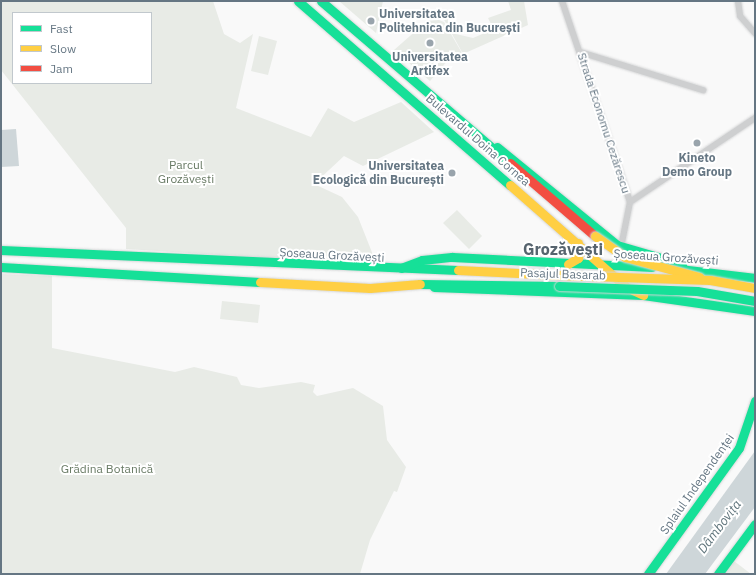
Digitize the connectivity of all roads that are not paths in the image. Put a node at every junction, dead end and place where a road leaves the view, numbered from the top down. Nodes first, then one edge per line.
1 (298, 1) edge
2 (322, 1) edge
3 (562, 1) edge
4 (738, 1) edge
5 (755, 33) edge
6 (580, 52) junction
7 (704, 90) dead end
8 (755, 118) edge
9 (474, 134) junction
10 (630, 202) junction
11 (578, 243) junction
12 (620, 247) junction
13 (1, 250) edge
14 (567, 264) junction
15 (602, 265) junction
16 (1, 267) edge
17 (707, 269) junction
18 (396, 271) junction
19 (755, 278) edge
20 (710, 280) junction
21 (370, 288) junction
22 (755, 288) edge
23 (643, 295) junction
24 (755, 301) edge
25 (755, 311) edge
26 (755, 401) edge
27 (755, 524) edge
28 (648, 574) edge
29 (718, 574) edge

1 - 11 main road, Bulevardul Doina Cornea
2 - 9 main road, Bulevardul Doina Cornea
3 - 6 street, Strada Economu Cezărescu
4 - 5 street
6 - 7 street
6 - 10 street, Strada Economu Cezărescu
8 - 10 street
9 - 12 main road, Bulevardul Doina Cornea
9 - 20 main road, Bulevardul Doina Cornea, bridge
10 - 12 street, Strada Economu Cezărescu
11 - 14 main road
11 - 15 main road, Bulevardul Doina Cornea
12 - 17 main road, Bulevardul Doina Cornea
13 - 18 main road, Șoseaua Grozăvești
14 - 15 main road, Șoseaua Grozăvești
14 - 18 main road, Șoseaua Grozăvești
15 - 17 main road, Șoseaua Grozăvești
15 - 23 main road, Bulevardul Doina Cornea
16 - 21 main road
17 - 19 main road, Șoseaua Grozăvești
18 - 20 main road, Pasajul Basarab, bridge
20 - 22 main road, Pasajul Basarab, bridge
21 - 23 main road
21 - 24 main road, Pasajul Basarab, bridge
23 - 25 main road
26 - 28 main road, Splaiul Independenței
27 - 29 main road

